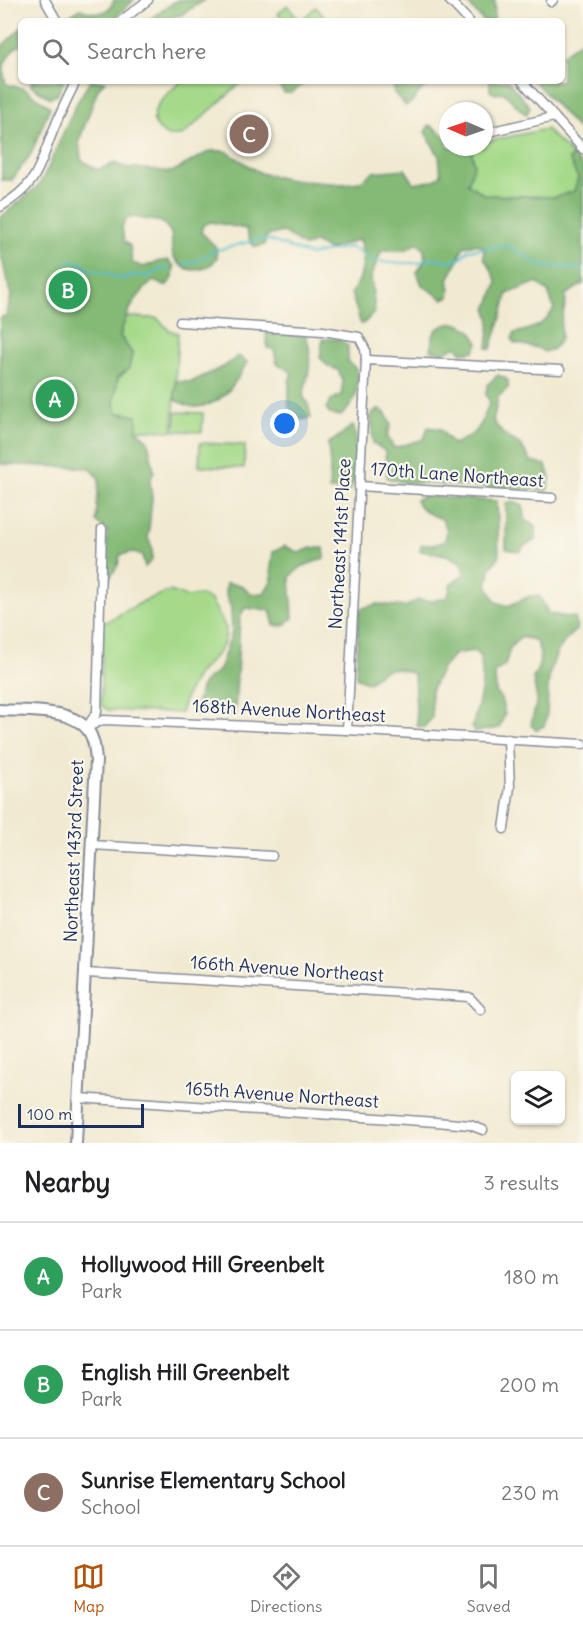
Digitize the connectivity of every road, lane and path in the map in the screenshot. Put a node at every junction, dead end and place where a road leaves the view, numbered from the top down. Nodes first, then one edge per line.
1 (45, 0) edge
2 (148, 0) edge
3 (449, 0) edge
4 (55, 18) edge
5 (125, 18) edge
6 (466, 18) edge
7 (75, 84) edge
8 (525, 84) edge
9 (554, 117) junction
10 (493, 131) edge
11 (583, 149) edge
12 (0, 207) edge
13 (180, 322) dead end
14 (366, 360) junction
15 (560, 370) dead end
16 (359, 486) junction
17 (552, 498) dead end
18 (102, 529) dead end
19 (0, 710) edge
20 (86, 728) junction
21 (347, 730) junction
22 (508, 739) junction
23 (583, 744) edge
24 (504, 829) dead end
25 (92, 846) junction
26 (272, 856) dead end
27 (86, 973) junction
28 (481, 1010) dead end
29 (78, 1098) junction
30 (483, 1130) dead end
31 (76, 1143) edge

1 - 4 street
2 - 5 street
3 - 6 street
7 - 12 street
8 - 9 street
9 - 10 street
9 - 11 street
13 - 14 street
14 - 15 street
14 - 16 street, Northeast 141st Place
16 - 17 street, 170th Lane Northeast
16 - 21 street, Northeast 141st Place
18 - 20 street
19 - 20 street
20 - 21 street, 168th Avenue Northeast
20 - 25 street, Northeast 143rd Street
21 - 22 street, 168th Avenue Northeast
22 - 23 street, 168th Avenue Northeast
22 - 24 street
25 - 26 street
25 - 27 street, Northeast 143rd Street
27 - 28 street, 166th Avenue Northeast
27 - 29 street, Northeast 143rd Street
29 - 30 street, 165th Avenue Northeast
29 - 31 street, Northeast 143rd Street

